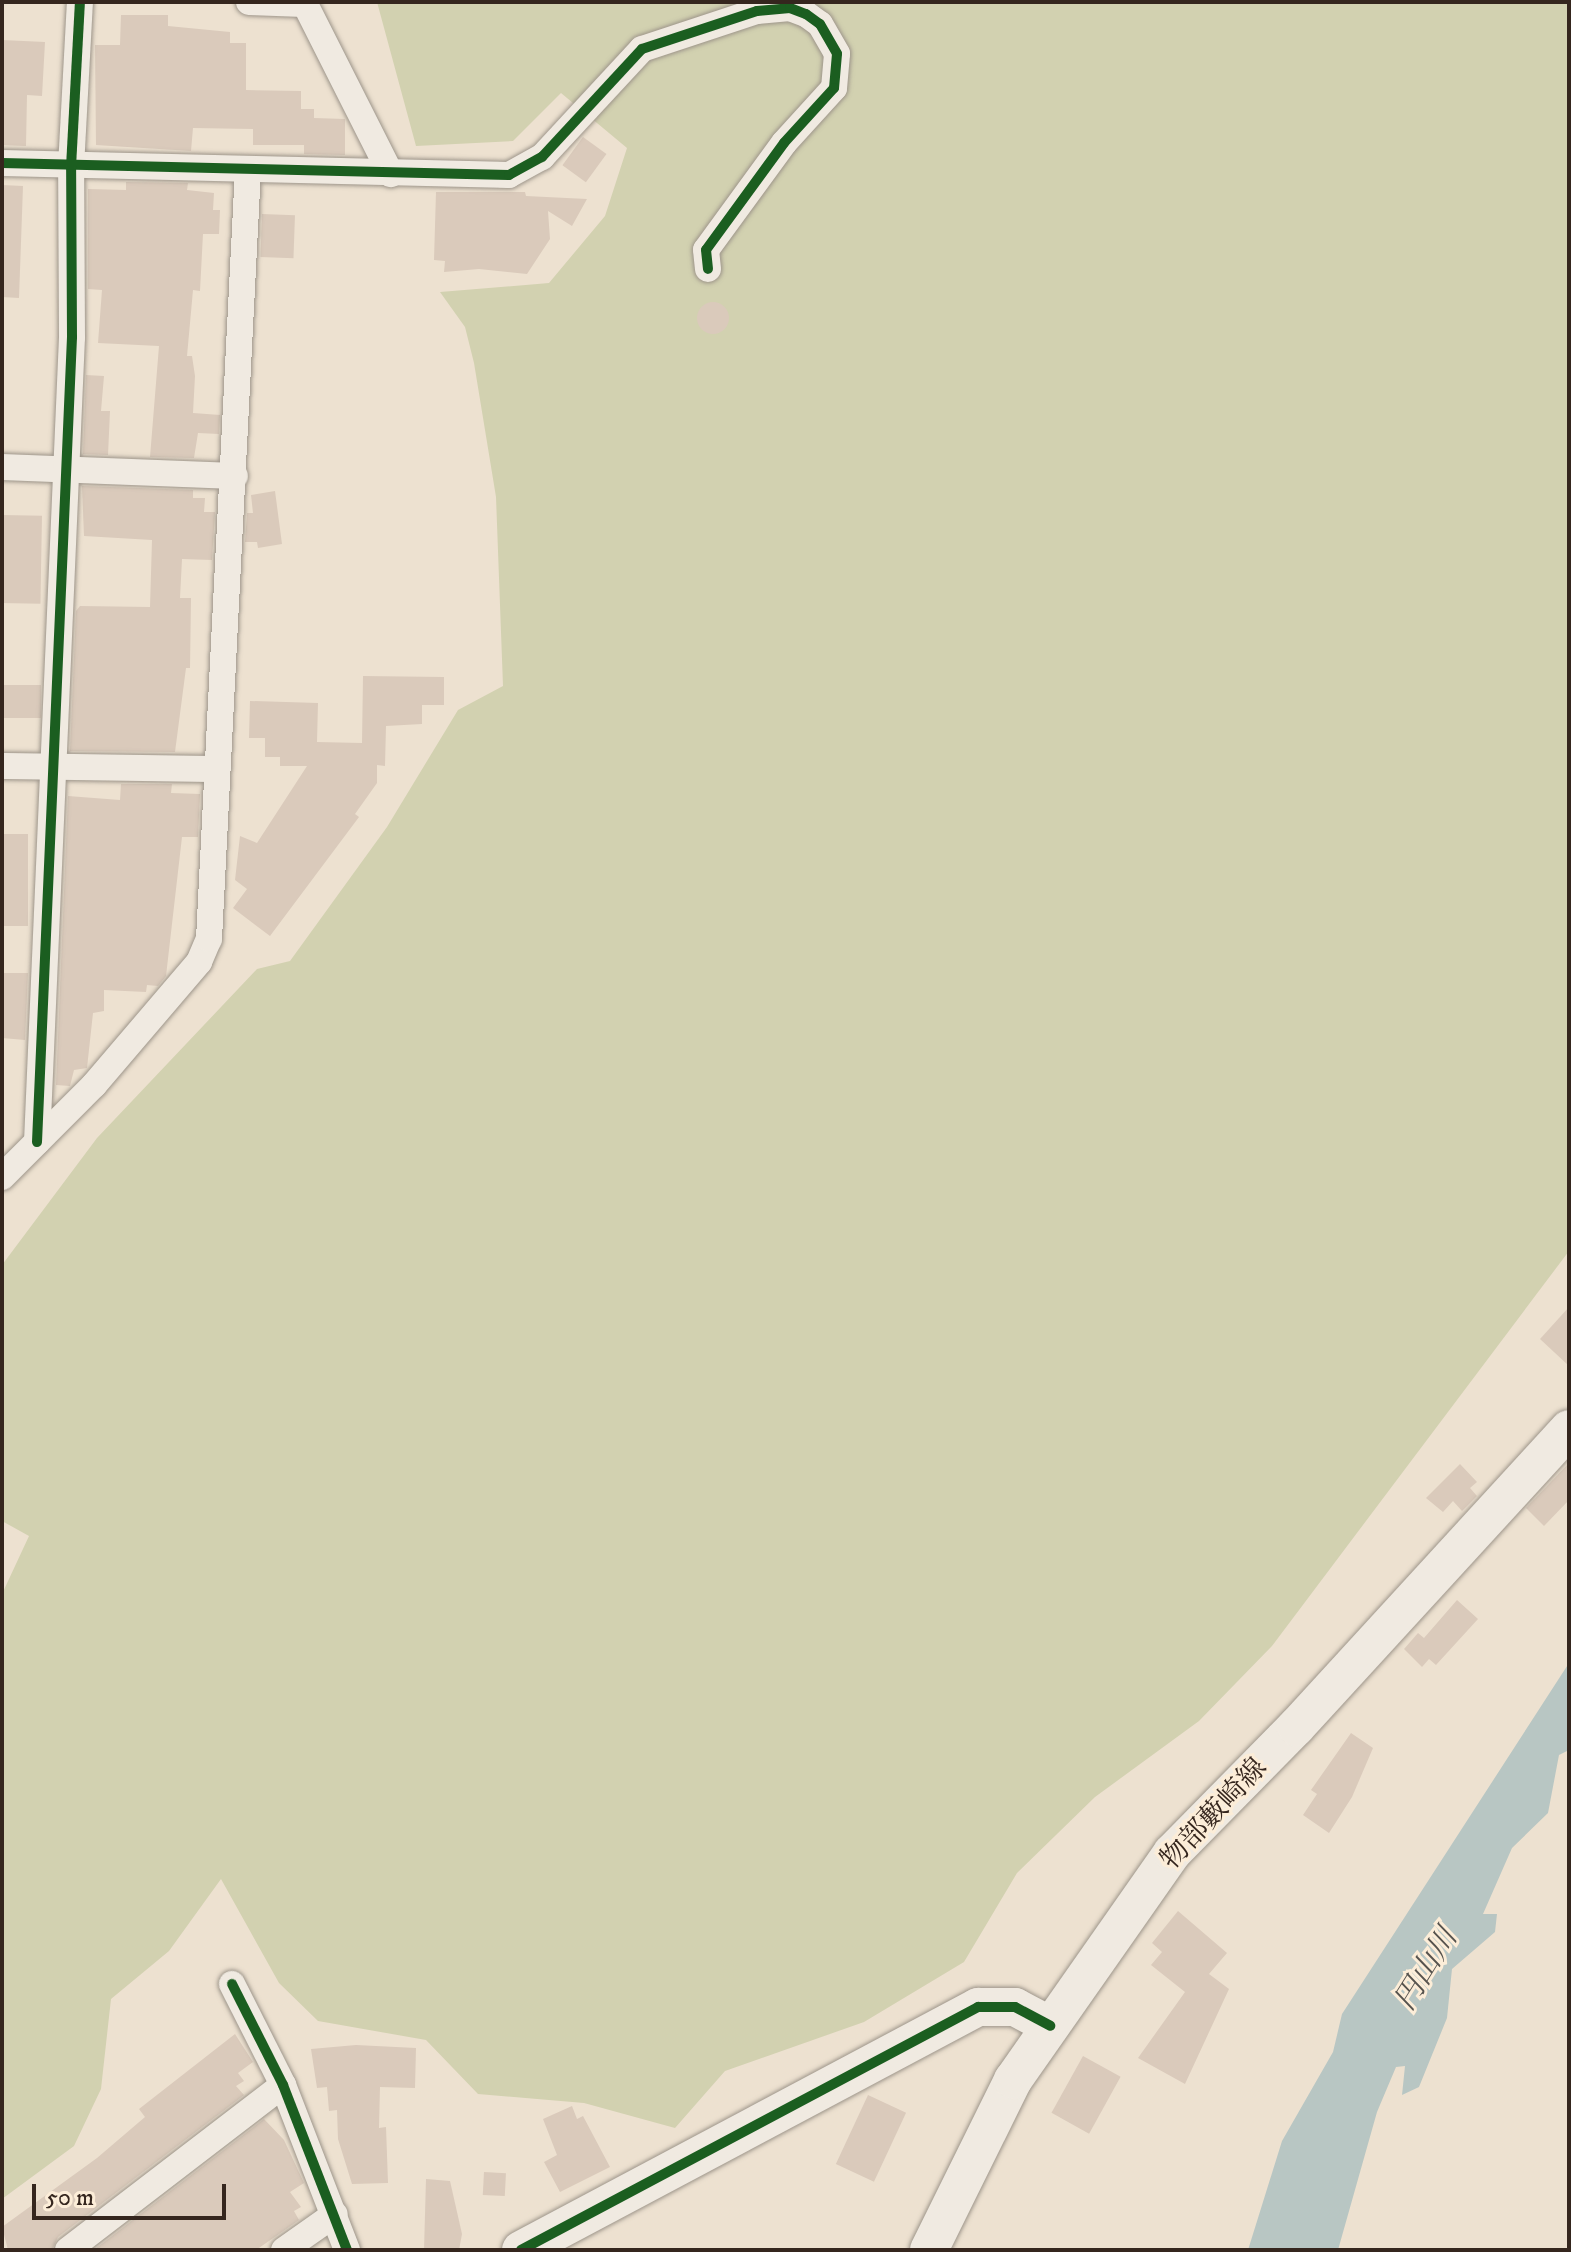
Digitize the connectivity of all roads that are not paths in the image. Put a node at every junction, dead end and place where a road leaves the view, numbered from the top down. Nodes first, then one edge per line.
1 (80, 2) edge
2 (249, 2) edge
3 (304, 3) edge
4 (2, 163) edge
5 (71, 167) junction
6 (248, 170) junction
7 (391, 174) junction
8 (708, 269) dead end
9 (2, 467) edge
10 (66, 470) junction
11 (235, 476) junction
12 (54, 765) junction
13 (2, 766) edge
14 (215, 769) junction
15 (37, 1142) junction
16 (2, 1177) edge
17 (1569, 1429) edge
18 (232, 1984) dead end
19 (1050, 2026) junction
20 (283, 2085) junction
21 (335, 2214) junction
22 (68, 2250) edge
23 (284, 2250) edge
24 (347, 2250) edge
25 (521, 2250) edge
26 (929, 2250) edge

1 - 5 street
2 - 3 street
3 - 7 street
4 - 5 street
5 - 6 street
5 - 10 street
6 - 7 street
6 - 11 street
7 - 8 street
9 - 10 street
10 - 11 street
10 - 12 street
11 - 14 street
12 - 13 street
12 - 14 street
12 - 15 street
14 - 15 street
15 - 16 street
17 - 19 main road, 物部藪崎線
18 - 20 street
19 - 25 main road
19 - 26 main road, 物部藪崎線
20 - 21 street
20 - 22 street
21 - 23 street
21 - 24 street

